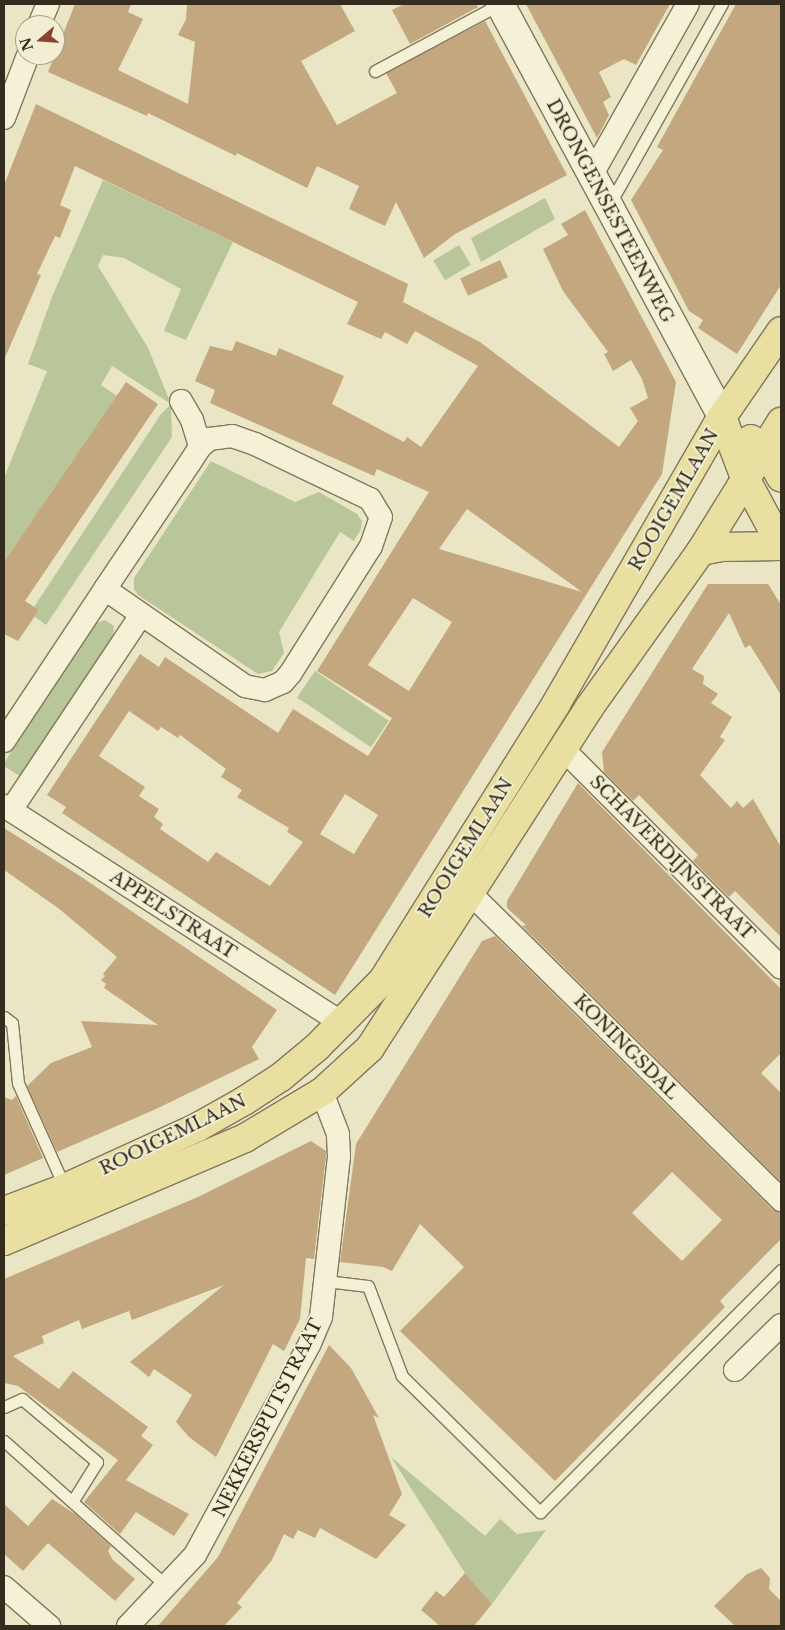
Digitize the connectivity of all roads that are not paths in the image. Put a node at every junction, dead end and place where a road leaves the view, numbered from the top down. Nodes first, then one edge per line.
1 (500, 4) edge
2 (688, 4) edge
3 (722, 4) edge
4 (24, 65) edge
5 (375, 71) dead end
6 (4, 118) edge
7 (591, 176) junction
8 (608, 207) junction
9 (781, 331) edge
10 (181, 401) dead end
11 (722, 417) junction
12 (781, 422) edge
13 (200, 447) junction
14 (764, 448) junction
15 (745, 478) junction
16 (781, 478) edge
17 (781, 546) edge
18 (701, 551) junction
19 (105, 590) junction
20 (141, 615) junction
21 (4, 741) edge
22 (562, 748) junction
23 (7, 808) edge
24 (470, 894) junction
25 (781, 968) edge
26 (4, 1017) edge
27 (342, 1023) junction
28 (322, 1092) junction
29 (65, 1188) junction
30 (781, 1200) edge
31 (4, 1211) edge
32 (4, 1241) edge
33 (781, 1270) edge
34 (326, 1281) junction
35 (781, 1325) edge
36 (735, 1370) dead end
37 (4, 1407) edge
38 (4, 1441) edge
39 (72, 1502) junction
40 (167, 1586) junction
41 (6, 1592) edge
42 (49, 1626) edge
43 (128, 1626) edge

1 - 5 lane
1 - 7 street, DRONGENSESTEENWEG
2 - 7 street
3 - 8 lane
4 - 6 street
7 - 8 street, DRONGENSESTEENWEG
8 - 11 street, DRONGENSESTEENWEG
9 - 11 main road, ROOIGEMLAAN
10 - 13 street
11 - 14 main road, DRONGENSESTEENWEG
11 - 15 main road, DRONGENSESTEENWEG
11 - 27 main road, ROOIGEMLAAN
12 - 14 main road, ROOIGEMLAAN
13 - 19 street
13 - 20 street
14 - 15 main road, ROOIGEMLAAN
14 - 16 main road, DRONGENSESTEENWEG
15 - 17 main road, DRONGENSESTEENWEG
15 - 18 main road, ROOIGEMLAAN
17 - 18 main road, DRONGENSESTEENWEG
18 - 22 main road, ROOIGEMLAAN
19 - 20 street
19 - 21 street
20 - 23 street
22 - 24 main road, ROOIGEMLAAN
22 - 25 street, SCHAVERDIJNSTRAAT
23 - 27 street, APPELSTRAAT
24 - 28 main road, ROOIGEMLAAN
24 - 30 street, KONINGSDAL
26 - 29 lane
27 - 29 main road, ROOIGEMLAAN
28 - 32 main road, ROOIGEMLAAN
28 - 34 street, NEKKERSPUTSTRAAT
29 - 31 main road, ROOIGEMLAAN
33 - 34 lane
34 - 40 street, NEKKERSPUTSTRAAT
35 - 36 street
37 - 39 lane
38 - 39 lane
39 - 40 lane
40 - 43 street, NEKKERSPUTSTRAAT
41 - 42 street

